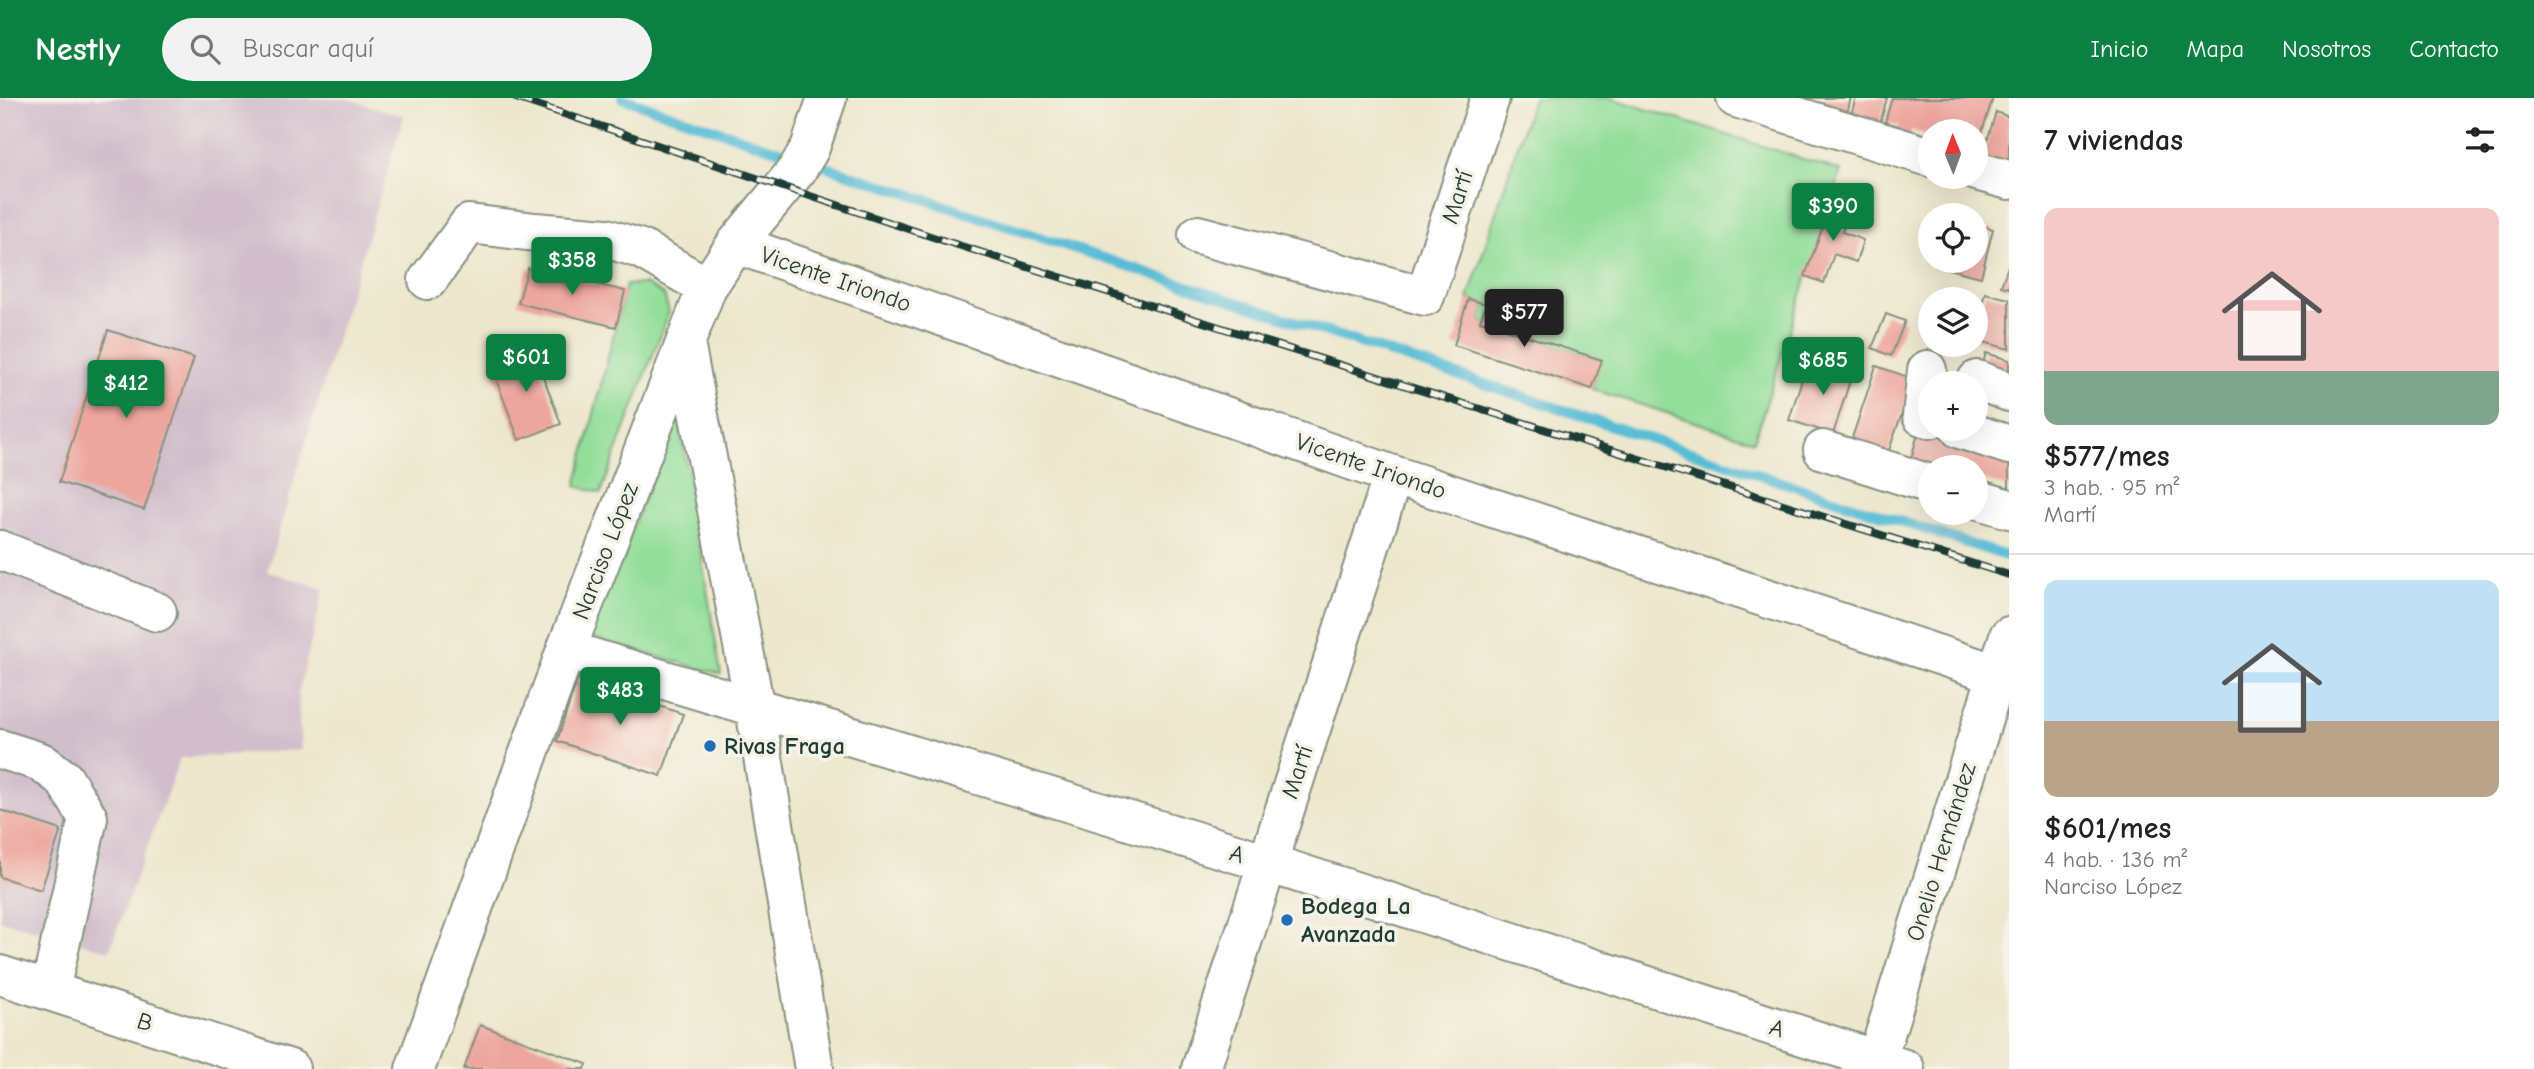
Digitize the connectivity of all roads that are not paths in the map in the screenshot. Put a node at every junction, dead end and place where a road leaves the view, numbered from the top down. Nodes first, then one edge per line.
1 (827, 98) edge
2 (1490, 98) edge
3 (1736, 98) edge
4 (1918, 153) edge
5 (1988, 174) edge
6 (2009, 180) edge
7 (1198, 235) dead end
8 (736, 244) junction
9 (428, 280) dead end
10 (707, 287) junction
11 (685, 343) junction
12 (1988, 433) edge
13 (2007, 436) edge
14 (1823, 450) dead end
15 (1393, 475) junction
16 (1918, 481) edge
17 (1988, 503) edge
18 (2009, 509) edge
19 (0, 550) edge
20 (157, 612) dead end
21 (2009, 636) edge
22 (566, 650) junction
23 (2003, 676) edge
24 (755, 708) junction
25 (0, 749) edge
26 (1268, 863) junction
27 (0, 975) edge
28 (50, 991) junction
29 (1886, 1066) edge
30 (290, 1069) edge
31 (415, 1069) edge
32 (814, 1069) edge
33 (1200, 1069) edge

1 - 8 street, Narciso López
2 - 7 street, Martí
3 - 4 street
5 - 6 street
8 - 10 street, Narciso López
8 - 15 street, Vicente Iriondo
9 - 10 street
10 - 11 street, Narciso López
11 - 22 street, Narciso López
11 - 24 street
12 - 13 street
14 - 16 street
15 - 23 street, Vicente Iriondo
15 - 26 street, Martí
17 - 18 street
19 - 20 street
21 - 23 street, Onelio Hernández
22 - 24 street, A
22 - 31 street, Narciso López
23 - 29 street, Onelio Hernández
24 - 26 street, A
24 - 32 street
25 - 28 street
26 - 29 street, A
26 - 33 street, Martí
27 - 28 street, B
28 - 30 street, B

